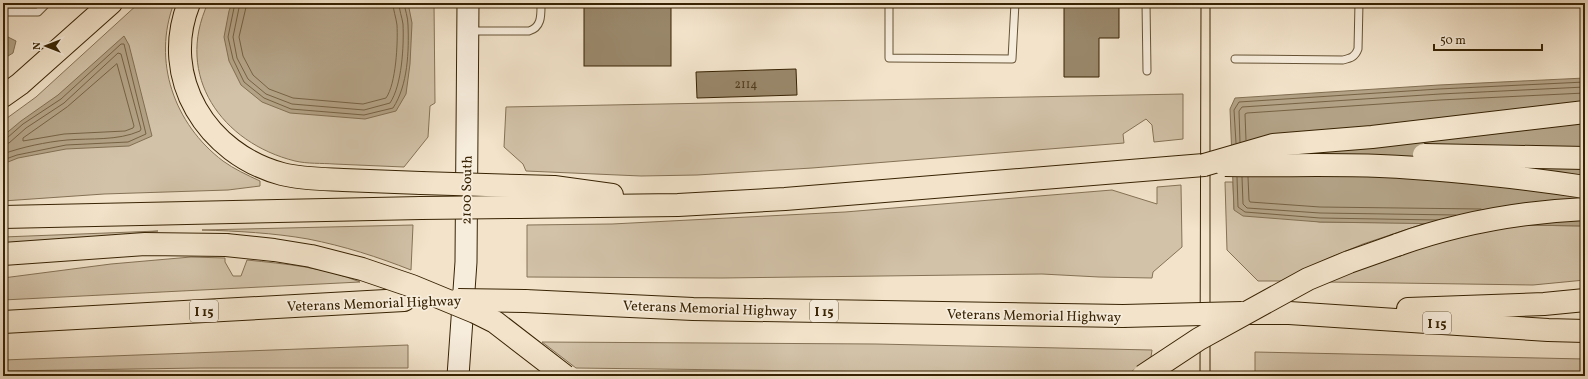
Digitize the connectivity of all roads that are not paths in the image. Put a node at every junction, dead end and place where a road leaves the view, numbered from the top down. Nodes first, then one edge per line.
1 (48, 3) edge
2 (111, 3) edge
3 (190, 3) edge
4 (468, 3) edge
5 (541, 3) edge
6 (889, 3) edge
7 (1015, 3) edge
8 (1146, 3) edge
9 (1359, 3) edge
10 (3, 12) edge
11 (468, 31) junction
12 (1235, 59) dead end
13 (1147, 71) dead end
14 (3, 96) edge
15 (1585, 112) edge
16 (1585, 158) edge
17 (1204, 165) junction
18 (1585, 187) edge
19 (519, 197) junction
20 (1585, 209) edge
21 (3, 218) edge
22 (200, 245) junction
23 (3, 254) edge
24 (3, 269) edge
25 (1585, 300) edge
26 (1289, 313) junction
27 (3, 322) edge
28 (1585, 331) edge
29 (458, 376) edge
30 (565, 376) edge
31 (1143, 376) edge

1 - 10 lane
2 - 14 highway
3 - 19 highway, bridge
4 - 11 main road, 2100 South
5 - 11 lane
6 - 7 lane
8 - 13 lane
9 - 12 lane
11 - 29 main road, 2100 South
15 - 17 highway, bridge
16 - 17 highway, bridge
17 - 18 highway, bridge
17 - 19 highway
19 - 21 highway, bridge
20 - 31 highway, bridge
22 - 23 highway
22 - 24 highway
22 - 30 highway, bridge
25 - 26 highway
26 - 27 highway, Veterans Memorial Highway / I 15, bridge
26 - 28 highway, Veterans Memorial Highway / I 15

